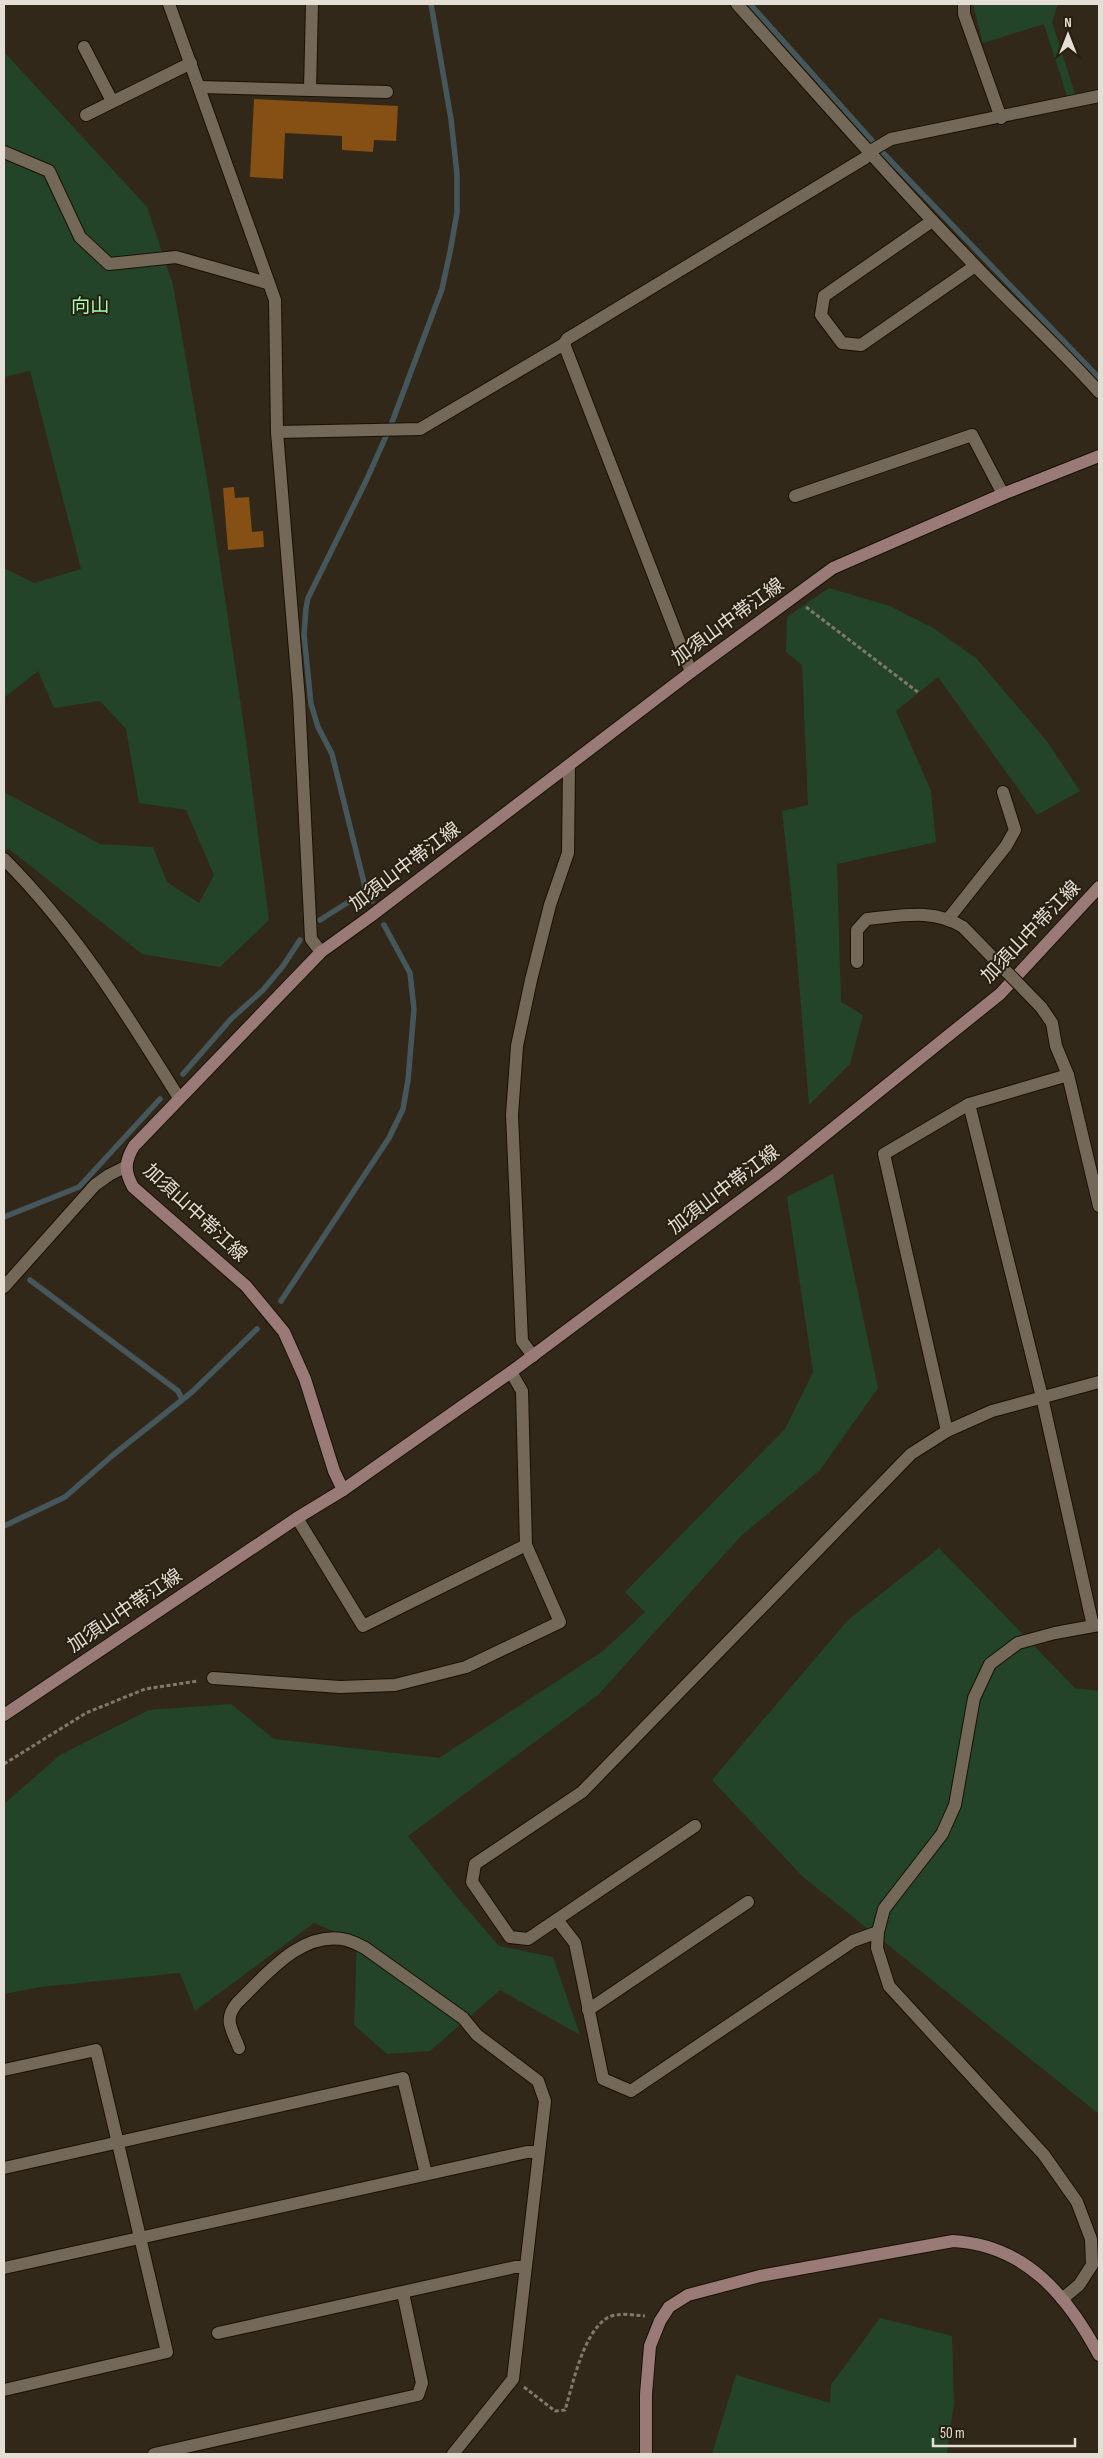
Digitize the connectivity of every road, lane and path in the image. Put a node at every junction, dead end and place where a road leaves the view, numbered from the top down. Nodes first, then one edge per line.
1 (169, 4) edge
2 (312, 4) edge
3 (737, 4) edge
4 (964, 4) edge
5 (84, 47) dead end
6 (191, 63) junction
7 (200, 87) junction
8 (310, 90) junction
9 (387, 92) dead end
10 (1099, 96) edge
11 (112, 101) junction
12 (86, 115) dead end
13 (1001, 118) junction
14 (876, 148) junction
15 (4, 152) edge
16 (932, 221) junction
17 (975, 266) junction
18 (267, 282) junction
19 (564, 344) junction
20 (1098, 385) edge
21 (277, 432) junction
22 (1099, 456) edge
23 (1003, 494) junction
24 (794, 496) dead end
25 (793, 598) junction
26 (691, 672) junction
27 (919, 693) dead end
28 (568, 767) junction
29 (1003, 792) dead end
30 (4, 859) edge
31 (1099, 887) edge
32 (949, 918) junction
33 (321, 952) junction
34 (857, 962) dead end
35 (1068, 1075) junction
36 (179, 1098) junction
37 (969, 1104) junction
38 (125, 1167) junction
39 (1097, 1188) edge
40 (1099, 1206) edge
41 (4, 1286) edge
42 (533, 1356) junction
43 (511, 1372) junction
44 (1099, 1382) edge
45 (1042, 1397) junction
46 (947, 1431) junction
47 (343, 1490) junction
48 (297, 1518) junction
49 (526, 1544) junction
50 (1096, 1625) edge
51 (213, 1678) joint
52 (4, 1715) edge
53 (4, 1764) edge
54 (695, 1826) dead end
55 (748, 1902) dead end
56 (558, 1921) junction
57 (878, 1932) junction
58 (588, 2010) junction
59 (238, 2048) dead end
60 (4, 2070) edge
61 (118, 2142) junction
62 (538, 2152) junction
63 (4, 2168) edge
64 (426, 2174) junction
65 (140, 2238) junction
66 (4, 2268) edge
67 (525, 2268) junction
68 (403, 2293) junction
69 (1062, 2298) junction
70 (660, 2321) junction
71 (218, 2333) dead end
72 (1099, 2355) edge
73 (513, 2379) junction
74 (4, 2390) edge
75 (154, 2454) edge
76 (453, 2454) edge
77 (646, 2454) edge

1 - 6 street
2 - 8 street
3 - 14 street
4 - 13 street
5 - 11 street
6 - 7 street
6 - 11 street
7 - 8 street
7 - 18 street
8 - 9 street
10 - 13 street
11 - 12 street
13 - 14 street
14 - 16 street
14 - 19 street
15 - 18 street
16 - 17 street
16 - 17 street
17 - 20 street
18 - 21 street
19 - 21 street
19 - 26 street
21 - 33 street
22 - 23 main road, 加須山中帯江線
23 - 24 street
23 - 25 main road, 加須山中帯江線
25 - 26 main road, 加須山中帯江線
25 - 27 path
26 - 28 main road, 加須山中帯江線
28 - 33 main road, 加須山中帯江線
28 - 42 street
29 - 32 street
30 - 36 street
31 - 42 main road, 加須山中帯江線
32 - 34 street
32 - 35 street, bridge
33 - 36 main road, 加須山中帯江線
35 - 37 street
35 - 39 street
36 - 38 main road, 加須山中帯江線
37 - 45 street
37 - 46 street
38 - 41 street
38 - 47 main road, 加須山中帯江線
39 - 40 street
42 - 43 main road, 加須山中帯江線
43 - 47 main road, 加須山中帯江線
43 - 49 street
44 - 45 street
45 - 46 street
45 - 50 street
46 - 56 street
47 - 48 main road, 加須山中帯江線
48 - 49 street
48 - 52 main road, 加須山中帯江線
49 - 51 street
50 - 57 street
51 - 53 path
54 - 56 street
55 - 58 street
56 - 58 street
57 - 58 street
57 - 69 street
59 - 62 street
60 - 61 street
61 - 63 street
61 - 64 street
61 - 65 street
62 - 64 street
62 - 67 street
64 - 65 street
65 - 66 street
65 - 74 street
67 - 68 street
67 - 73 street
68 - 71 street
68 - 75 street
69 - 70 main road
69 - 72 main road
70 - 73 path
70 - 77 main road
73 - 76 street

